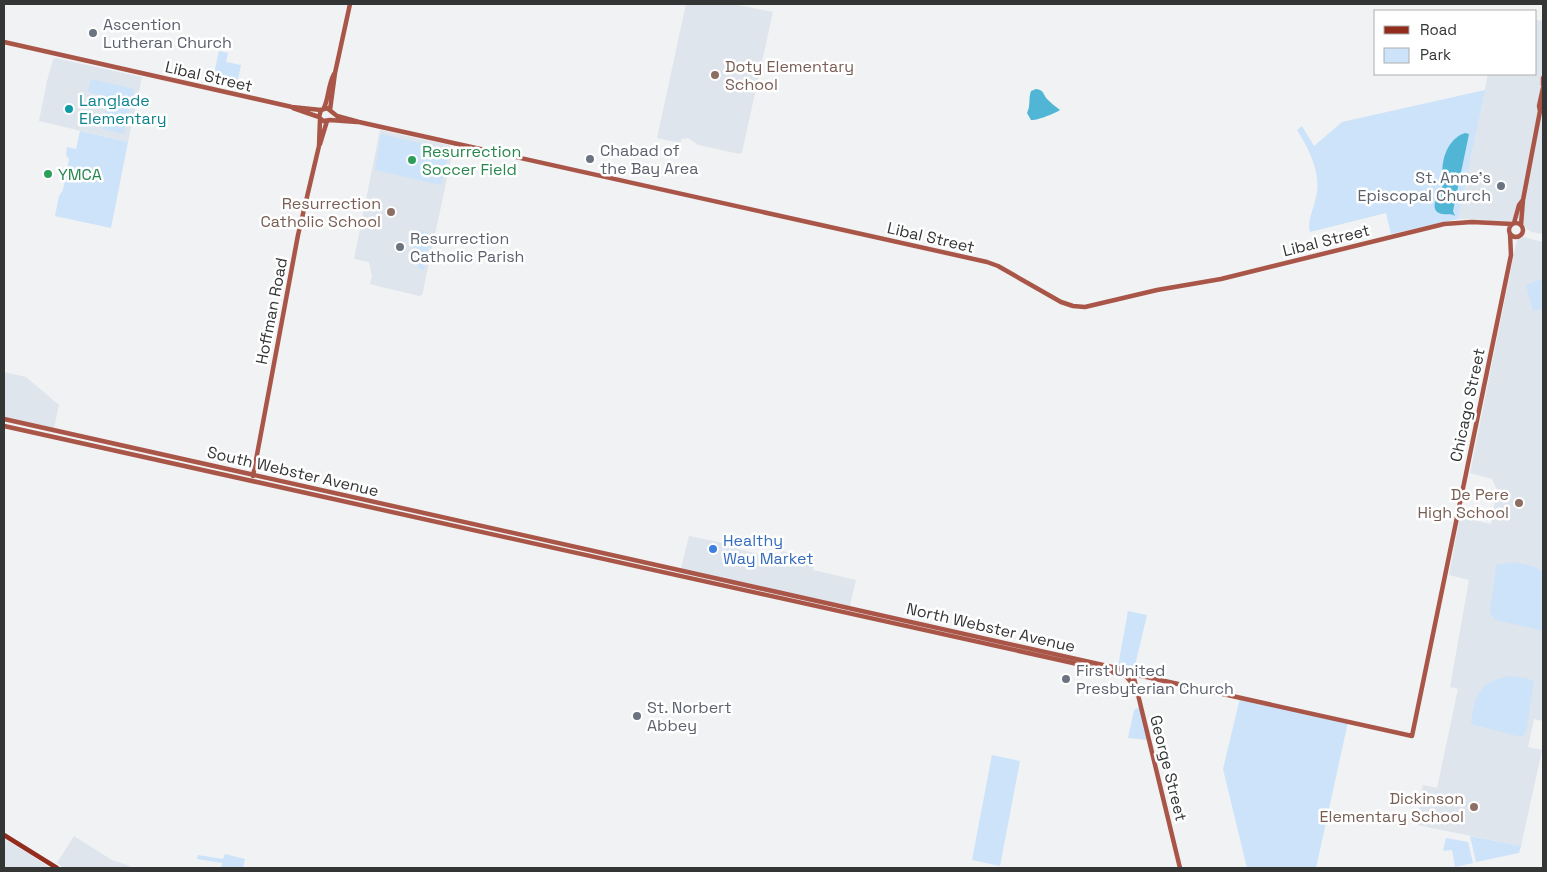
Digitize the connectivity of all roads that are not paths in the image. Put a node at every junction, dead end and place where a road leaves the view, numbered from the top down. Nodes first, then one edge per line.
1 (350, 4) edge
2 (4, 42) edge
3 (335, 73) junction
4 (1543, 78) edge
5 (1543, 86) edge
6 (1543, 104) edge
7 (292, 108) junction
8 (322, 109) junction
9 (1540, 111) junction
10 (331, 112) junction
11 (319, 118) junction
12 (328, 121) junction
13 (359, 122) junction
14 (318, 146) junction
15 (1523, 200) junction
16 (1489, 224) junction
17 (1513, 224) junction
18 (1521, 225) junction
19 (1510, 233) junction
20 (1519, 236) junction
21 (1511, 255) junction
22 (4, 420) edge
23 (4, 426) edge
24 (128, 447) junction
25 (126, 453) junction
26 (253, 475) junction
27 (252, 481) junction
28 (577, 547) joint
29 (575, 553) joint
30 (1133, 674) junction
31 (1124, 675) junction
32 (1141, 709) junction
33 (4, 835) edge
34 (57, 868) edge
35 (1180, 868) edge

1 - 3 street
2 - 7 street, Libal Street
3 - 8 street
3 - 10 street
4 - 5 street
5 - 9 street
6 - 9 street
7 - 8 street, Libal Street
7 - 11 street, Libal Street
8 - 10 street, Libal Street
8 - 11 street, Hoffman Road
9 - 15 street
10 - 12 street, Hoffman Road
10 - 13 street, Libal Street
11 - 12 street, Libal Street
11 - 14 street, Hoffman Road
12 - 13 street, Libal Street
12 - 14 street, Hoffman Road
13 - 16 street, Libal Street
14 - 26 street, Hoffman Road
15 - 17 street
15 - 18 street
16 - 17 street, Libal Street
16 - 19 street, Libal Street
17 - 18 street
17 - 19 street
18 - 20 street
19 - 20 street
19 - 21 street, Chicago Street
20 - 21 street, Chicago Street
21 - 30 street, Chicago Street
22 - 24 street, South Webster Avenue
23 - 25 street, South Webster Avenue
24 - 25 street
24 - 26 street, South Webster Avenue
25 - 27 street, South Webster Avenue
26 - 27 street, Hoffman Road
26 - 28 street, South Webster Avenue
27 - 29 street, South Webster Avenue
28 - 30 street, North Webster Avenue
29 - 31 street, North Webster Avenue
30 - 31 street, North Webster Avenue
30 - 32 street, George Street
31 - 32 street
32 - 35 street, George Street
33 - 34 main road

